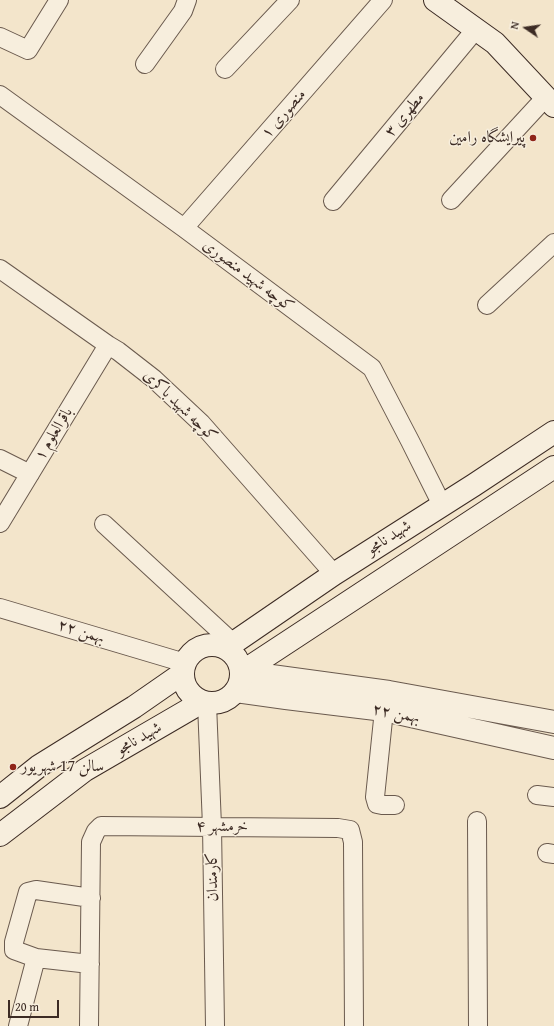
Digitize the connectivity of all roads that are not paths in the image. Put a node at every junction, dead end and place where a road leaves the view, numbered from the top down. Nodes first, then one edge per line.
1 (59, 0) edge
2 (187, 0) edge
3 (290, 0) edge
4 (383, 0) edge
5 (435, 0) edge
6 (476, 29) junction
7 (0, 37) edge
8 (145, 64) dead end
9 (225, 69) dead end
10 (0, 95) edge
11 (550, 102) edge
12 (451, 200) dead end
13 (333, 202) dead end
14 (184, 228) junction
15 (554, 243) edge
16 (2, 277) edge
17 (487, 304) dead end
18 (108, 345) junction
19 (554, 432) edge
20 (0, 459) edge
21 (554, 467) edge
22 (30, 474) junction
23 (442, 505) junction
24 (0, 523) edge
25 (104, 524) dead end
26 (334, 574) junction
27 (0, 608) edge
28 (229, 645) junction
29 (184, 668) junction
30 (239, 682) junction
31 (205, 703) junction
32 (384, 710) junction
33 (115, 718) junction
34 (554, 722) edge
35 (127, 746) junction
36 (554, 748) edge
37 (0, 797) edge
38 (395, 805) dead end
39 (477, 821) dead end
40 (212, 826) junction
41 (0, 835) edge
42 (91, 898) junction
43 (7, 948) edge
44 (36, 958) junction
45 (90, 964) junction
46 (18, 1026) edge
47 (89, 1026) edge
48 (214, 1026) edge
49 (354, 1026) edge
50 (478, 1026) edge

1 - 7 street
2 - 8 street
3 - 9 street
4 - 14 street, منصوری ۱
5 - 6 main road
6 - 11 main road
6 - 13 street, مطهری ۳
10 - 14 street, کوچه شهید منصوری
11 - 12 street
14 - 23 street, کوچه شهید منصوری
15 - 17 street
16 - 18 street, کوچه شهید باکری
18 - 22 street, باقرالعلوم ۱
18 - 26 street, کوچه شهید باکری
19 - 23 main road, شهید نامجو
20 - 22 street
21 - 30 main road, شهید نامجو
22 - 24 street, باقرالعلوم ۱
23 - 26 main road, شهید نامجو
25 - 28 street
26 - 28 main road, شهید نامجو
27 - 29 street, ۲۲ بهمن
28 - 29 main road
28 - 30 main road
29 - 31 main road
29 - 33 main road, شهید نامجو
30 - 31 main road
30 - 32 main road, ۲۲ بهمن
30 - 34 main road, ۲۲ بهمن
31 - 35 main road, شهید نامجو
31 - 40 street, کارمندان
32 - 36 main road, ۲۲ بهمن
32 - 38 street
33 - 35 main road
33 - 37 main road, شهید نامجو
35 - 41 main road, شهید نامجو
39 - 50 street
40 - 42 street, خرمشهر ۴
40 - 48 street, کارمندان
40 - 49 street, خرمشهر ۴
42 - 43 street
42 - 45 street, خرمشهر ۴
43 - 44 street
44 - 45 street
44 - 46 street
45 - 47 street, خرمشهر ۴

